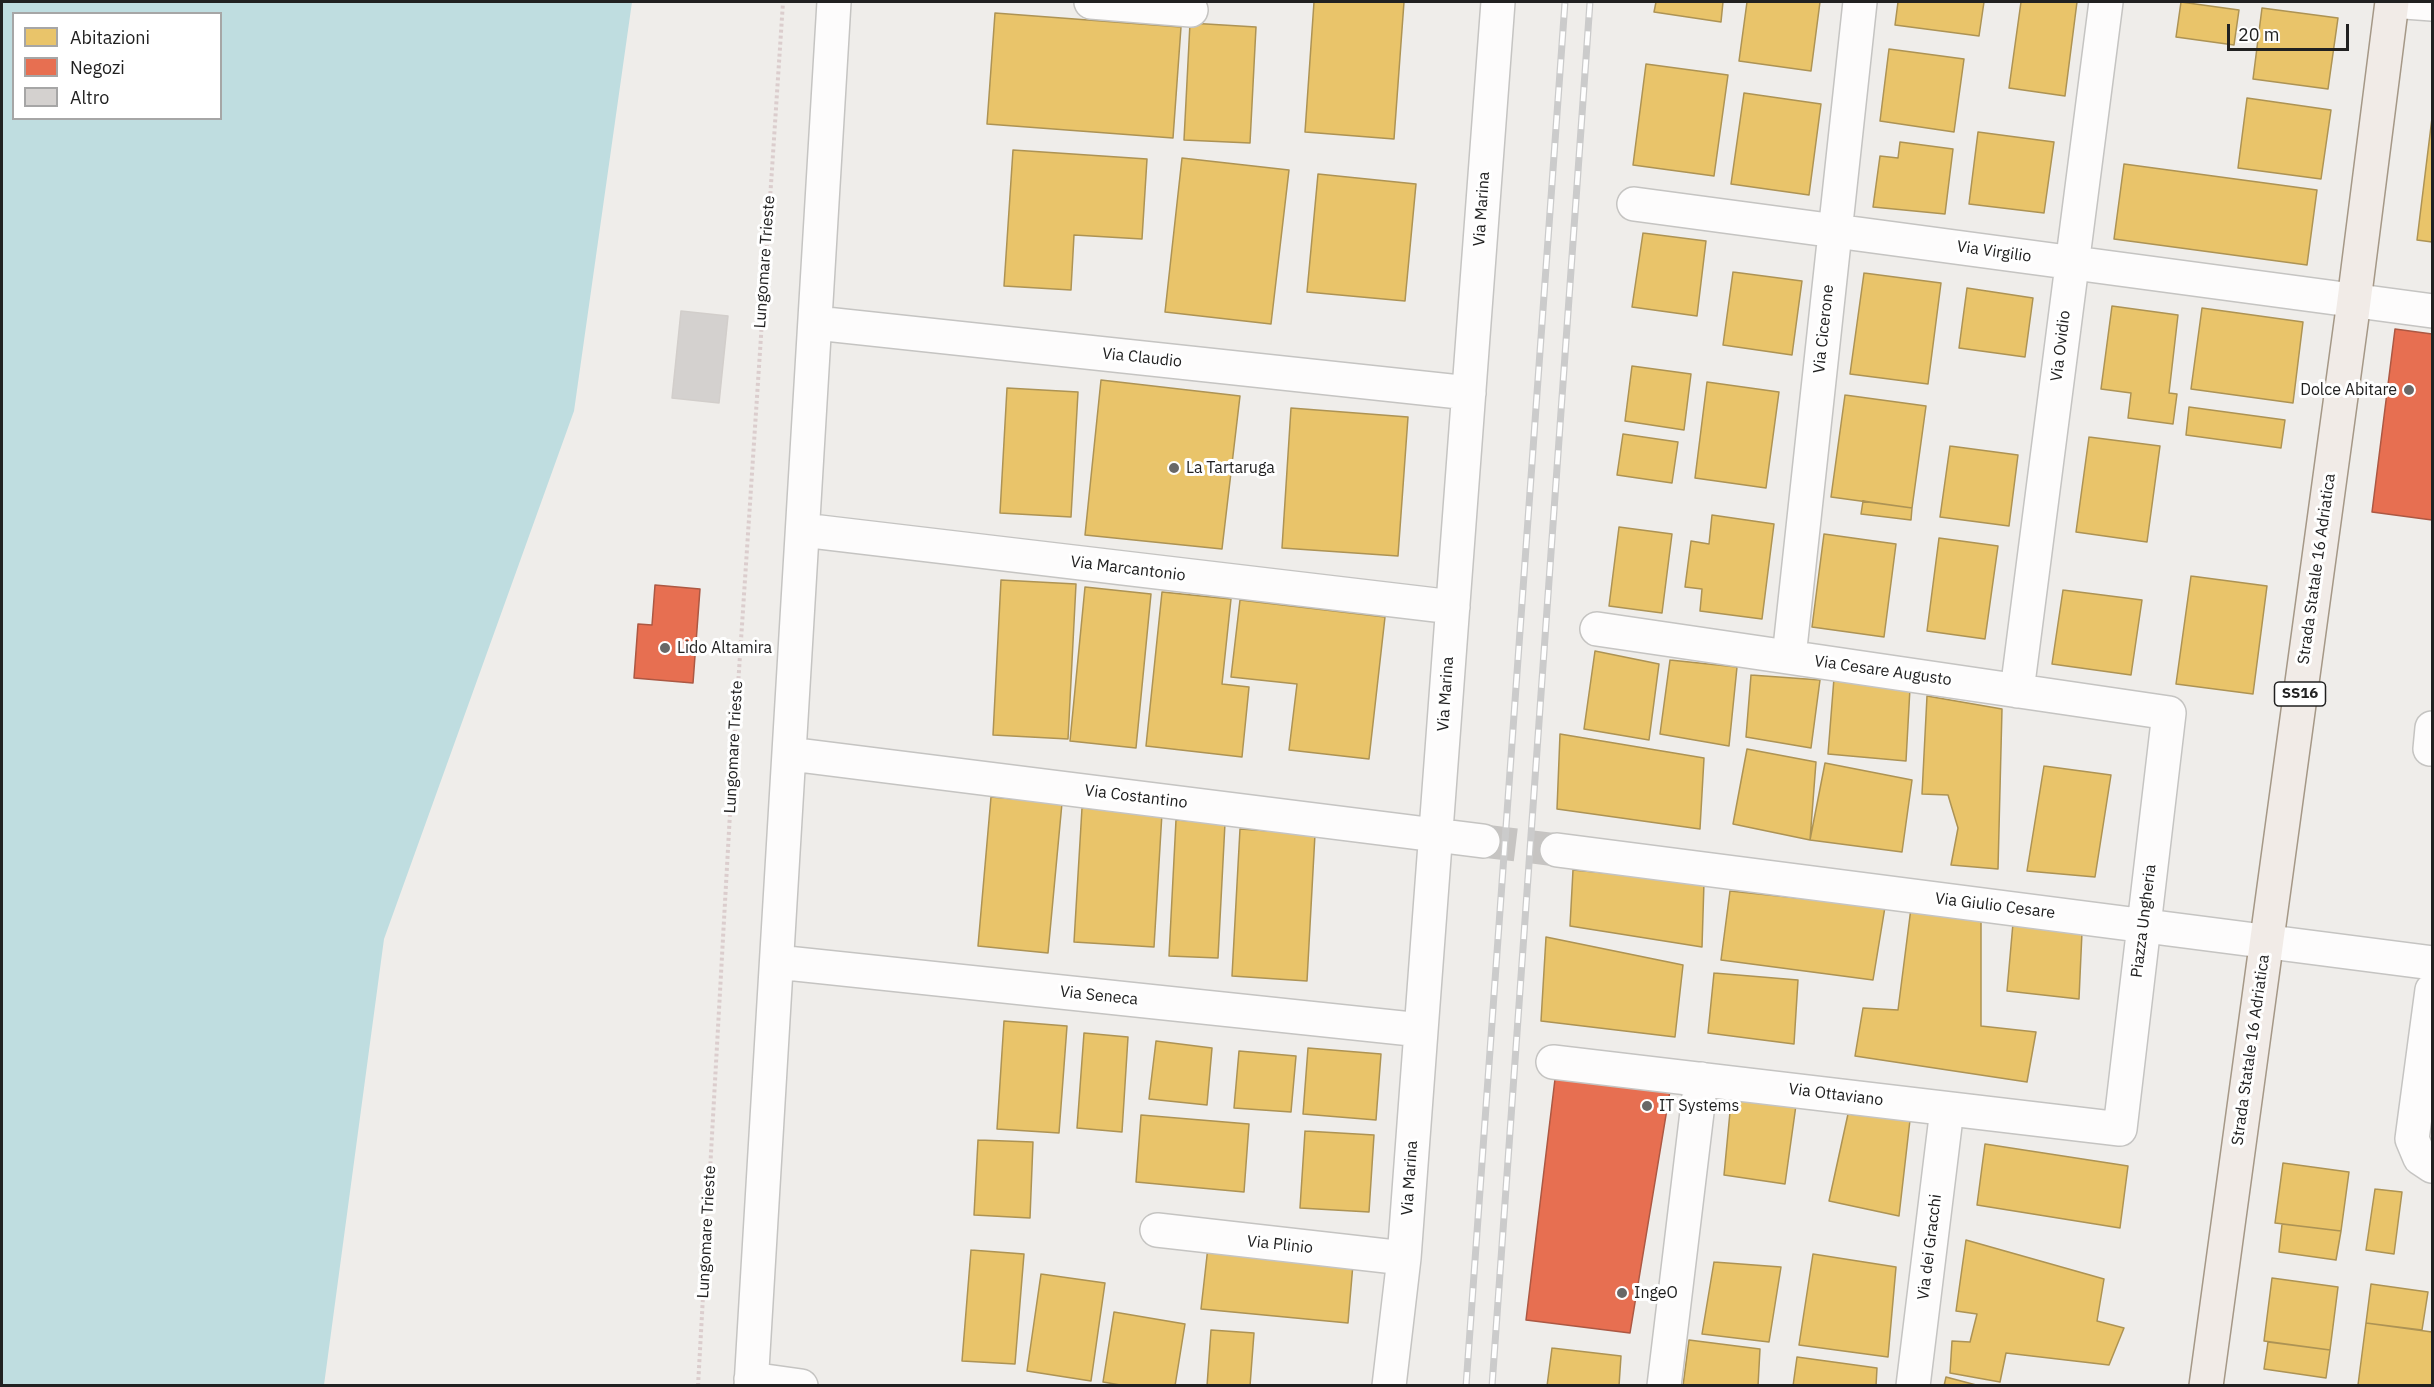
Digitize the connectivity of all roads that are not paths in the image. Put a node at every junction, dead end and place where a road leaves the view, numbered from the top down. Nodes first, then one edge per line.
1 (834, 2) edge
2 (1091, 2) edge
3 (1498, 2) edge
4 (1860, 2) edge
5 (2106, 2) edge
6 (2392, 2) edge
7 (2405, 2) edge
8 (2433, 4) edge
9 (1191, 10) dead end
10 (1634, 204) dead end
11 (1835, 231) junction
12 (2072, 263) junction
13 (2354, 301) junction
14 (2433, 311) edge
15 (816, 323) junction
16 (1469, 393) junction
17 (803, 530) junction
18 (1453, 607) junction
19 (1597, 629) dead end
20 (1789, 657) junction
21 (2017, 691) junction
22 (2169, 713) joint
23 (2433, 728) edge
24 (2433, 749) edge
25 (790, 754) junction
26 (1436, 835) junction
27 (1483, 841) tunnel mouth
28 (1557, 850) tunnel mouth
29 (2144, 925) junction
30 (2266, 940) junction
31 (777, 962) junction
32 (2433, 963) edge
33 (2433, 990) edge
34 (1421, 1030) junction
35 (1553, 1062) dead end
36 (1701, 1079) junction
37 (1947, 1109) junction
38 (2120, 1129) joint
39 (2426, 1162) edge
40 (1157, 1230) dead end
41 (1404, 1258) junction
42 (751, 1382) edge
43 (801, 1386) edge
44 (1389, 1386) edge
45 (1664, 1386) edge
46 (1913, 1386) edge
47 (2206, 1386) edge

1 - 15 street
2 - 9 street
3 - 16 street, Via Marina
4 - 11 street, Via Cicerone
5 - 12 street, Via Ovidio
6 - 13 main road, Strada Statale 16 Adriatica / SS16
7 - 8 street
10 - 11 street, Via Virgilio
11 - 12 street, Via Virgilio
11 - 20 street, Via Cicerone
12 - 13 street, Via Virgilio
12 - 21 street, Via Ovidio
13 - 14 street, Via Virgilio
13 - 30 main road, Strada Statale 16 Adriatica / SS16
15 - 16 street, Via Claudio
15 - 17 street
16 - 18 street, Via Marina
17 - 18 street, Via Marcantonio
17 - 25 street
18 - 26 street, Via Marina
19 - 20 street, Via Cesare Augusto
20 - 21 street, Via Cesare Augusto
21 - 22 street, Via Cesare Augusto
22 - 29 street, Piazza Ungheria
23 - 24 street
25 - 26 street, Via Costantino
25 - 31 street
26 - 27 street, Via Costantino
26 - 34 street, Via Marina
28 - 29 street, Via Giulio Cesare
29 - 30 street, Via Giulio Cesare
29 - 38 street, Piazza Ungheria
30 - 32 street, Via Giulio Cesare
30 - 47 main road, Strada Statale 16 Adriatica / SS16
31 - 34 street, Via Seneca
31 - 42 street
33 - 39 street
34 - 41 street, Via Marina
35 - 36 street, Via Ottaviano
36 - 37 street, Via Ottaviano
36 - 45 street
37 - 38 street, Via Ottaviano
37 - 46 street, Via dei Gracchi
40 - 41 street, Via Plinio
41 - 44 street, Via Marina
42 - 43 street

